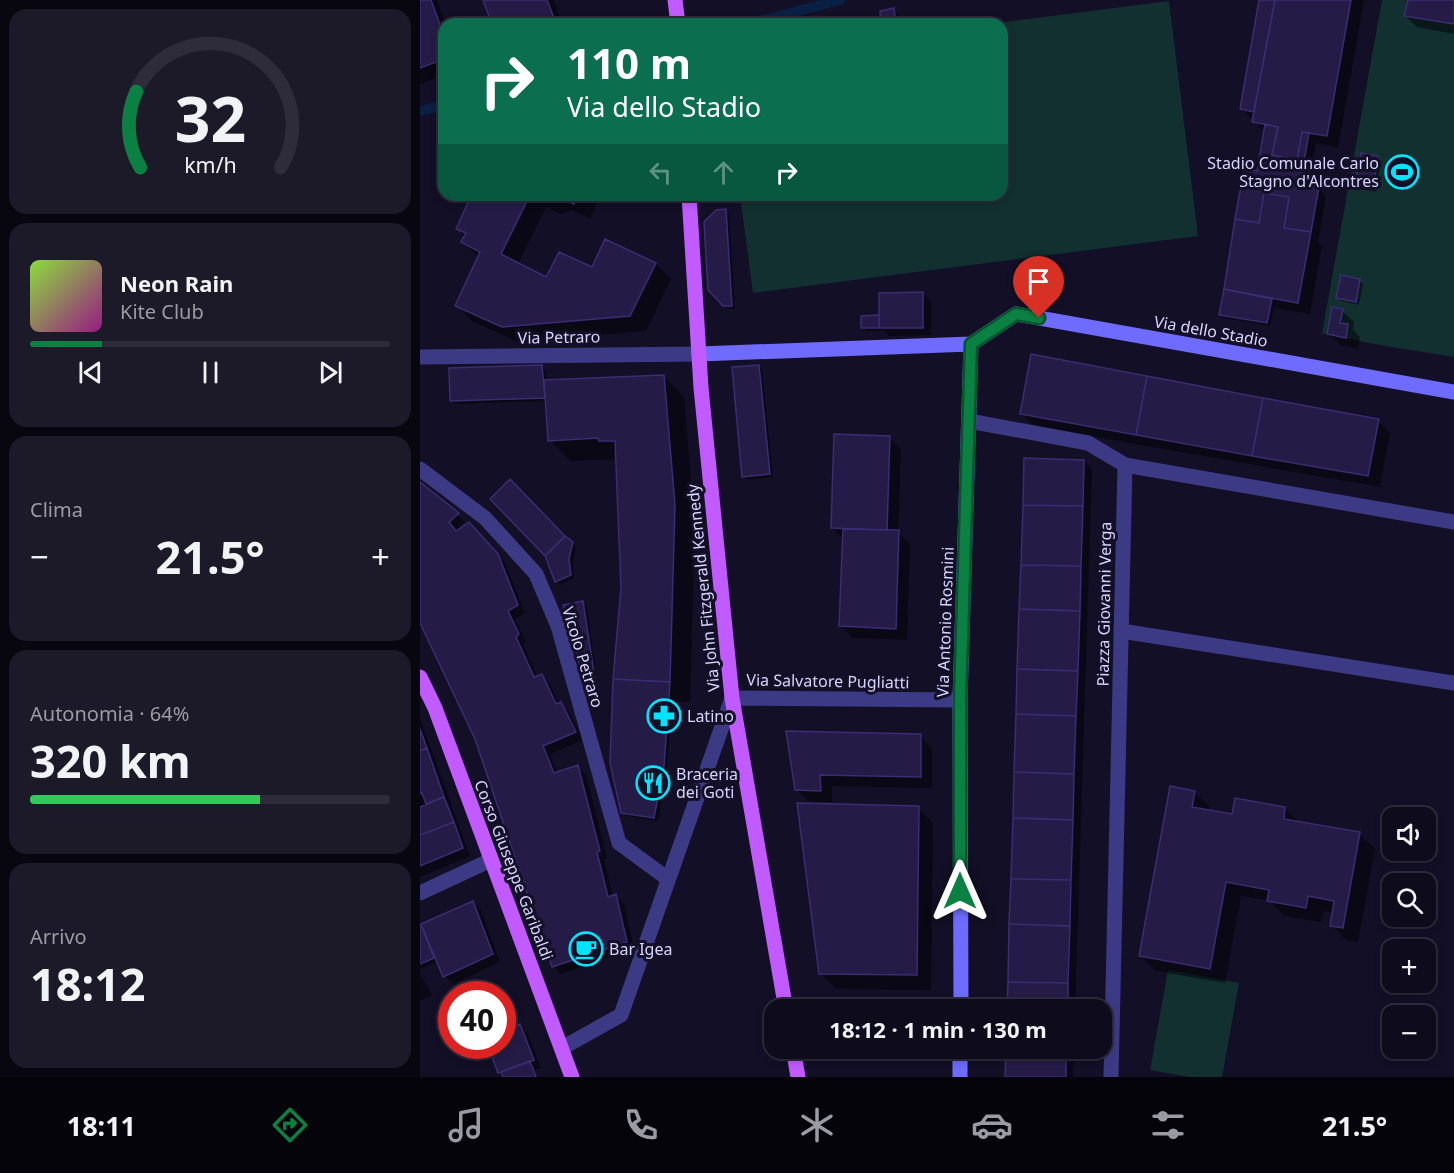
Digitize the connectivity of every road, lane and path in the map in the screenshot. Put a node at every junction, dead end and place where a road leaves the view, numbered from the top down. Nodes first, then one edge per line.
1 (676, 3) edge
2 (677, 18) edge
3 (689, 201) edge
4 (971, 344) junction
5 (699, 354) junction
6 (420, 357) edge
7 (1454, 392) edge
8 (969, 422) junction
9 (1125, 465) junction
10 (420, 469) edge
11 (1454, 522) edge
12 (1121, 631) junction
13 (420, 677) edge
14 (1454, 683) edge
15 (732, 698) junction
16 (960, 700) junction
17 (491, 860) junction
18 (669, 879) junction
19 (420, 893) edge
20 (784, 999) edge
21 (961, 999) edge
22 (562, 1048) junction
23 (795, 1059) edge
24 (960, 1059) edge
25 (572, 1077) edge
26 (798, 1077) edge
27 (960, 1077) edge
28 (1111, 1077) edge

1 - 2 main road
3 - 5 main road, Via John Fitzgerald Kennedy
4 - 5 street
4 - 7 street, Via dello Stadio
4 - 8 street, Via Antonio Rosmini
5 - 6 street, Via Petraro
5 - 15 main road, Via John Fitzgerald Kennedy
8 - 9 street
8 - 16 street, Via Antonio Rosmini
9 - 11 street
9 - 12 street, Piazza Giovanni Verga
10 - 18 street, Vicolo Petraro
12 - 14 street
12 - 28 street, Piazza Giovanni Verga
13 - 17 main road, Corso Giuseppe Garibaldi
15 - 16 street, Via Salvatore Pugliatti
15 - 18 street
15 - 20 main road, Via John Fitzgerald Kennedy
16 - 21 street, Via Antonio Rosmini
17 - 19 street
17 - 22 main road, Corso Giuseppe Garibaldi
18 - 22 street
22 - 25 main road, Corso Giuseppe Garibaldi
23 - 26 main road
24 - 27 street

